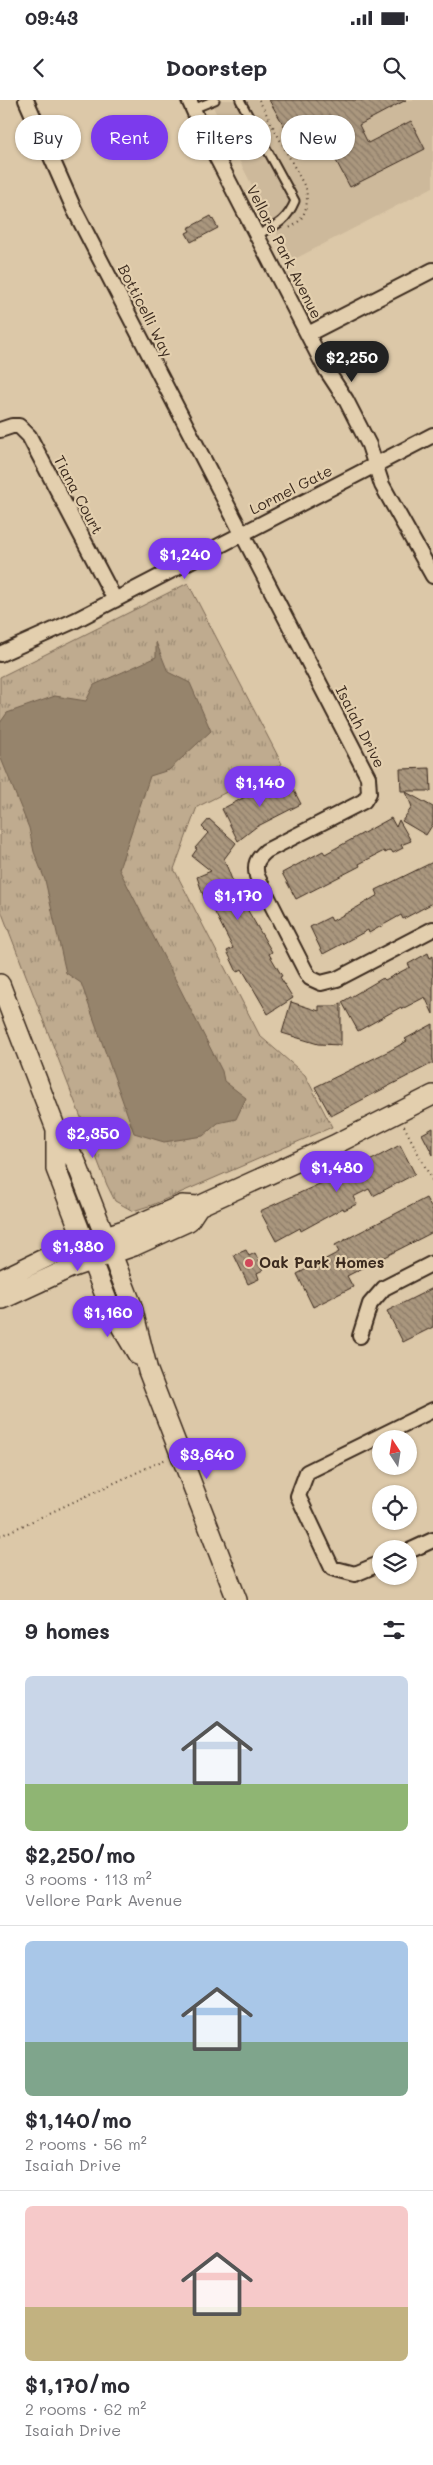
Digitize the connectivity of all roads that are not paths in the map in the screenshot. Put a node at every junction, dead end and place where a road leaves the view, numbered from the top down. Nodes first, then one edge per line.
1 (26, 100) edge
2 (216, 100) edge
3 (240, 100) edge
4 (191, 104) edge
5 (257, 235) junction
6 (433, 270) edge
7 (308, 334) junction
8 (0, 430) edge
9 (433, 435) edge
10 (375, 465) junction
11 (242, 534) junction
12 (433, 576) edge
13 (115, 600) junction
14 (0, 653) edge
15 (433, 929) edge
16 (0, 984) edge
17 (433, 1095) edge
18 (56, 1129) junction
19 (84, 1243) junction
20 (108, 1245) junction
21 (92, 1261) junction
22 (433, 1263) edge
23 (0, 1280) edge
24 (0, 1298) edge
25 (360, 1336) dead end
26 (148, 1371) junction
27 (433, 1410) edge
28 (433, 1540) edge
29 (417, 1547) edge
30 (372, 1567) edge
31 (237, 1600) edge

1 - 11 street, Botticelli Way
2 - 4 lane
3 - 5 lane
4 - 5 street, Vellore Park Avenue
5 - 7 street, Vellore Park Avenue
6 - 7 street
7 - 10 street, Vellore Park Avenue
8 - 13 street, Tiana Court
9 - 10 street, Lormel Gate
10 - 11 street, Lormel Gate
10 - 12 street, Vellore Park Avenue
11 - 13 street, Lormel Gate
11 - 15 street, Isaiah Drive
13 - 14 street, Lormel Gate
16 - 18 main road
17 - 20 main road
18 - 19 main road
18 - 20 main road
19 - 20 main road
19 - 21 main road
19 - 23 main road
20 - 21 main road
20 - 26 main road
21 - 24 main road
21 - 26 main road
22 - 25 street
26 - 31 main road
27 - 30 street
28 - 29 street

